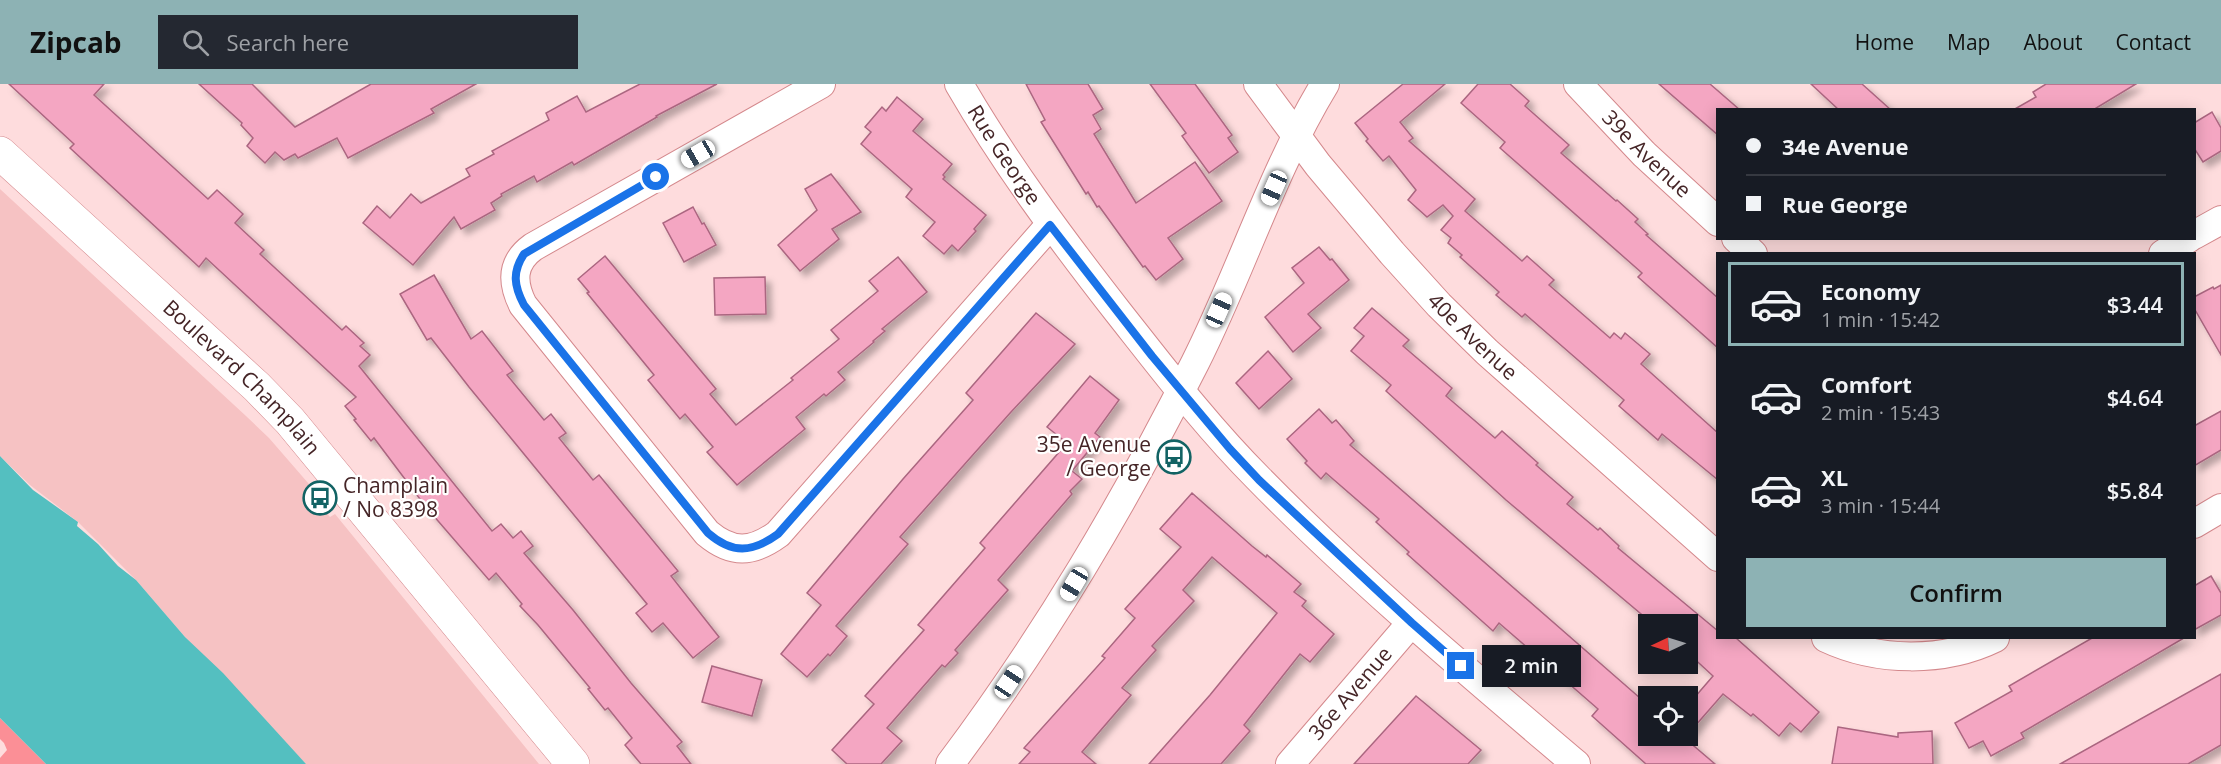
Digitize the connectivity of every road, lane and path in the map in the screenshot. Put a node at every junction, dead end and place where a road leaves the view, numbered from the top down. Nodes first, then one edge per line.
1 (821, 84) edge
2 (959, 84) edge
3 (1258, 84) edge
4 (1325, 84) edge
5 (1578, 84) edge
6 (1297, 137) junction
7 (0, 153) edge
8 (1716, 220) edge
9 (2221, 220) edge
10 (1050, 225) junction
11 (2196, 235) edge
12 (1738, 240) edge
13 (2186, 240) edge
14 (1751, 252) edge
15 (2166, 252) edge
16 (1180, 391) junction
17 (2221, 508) edge
18 (2196, 523) edge
19 (1716, 555) edge
20 (1412, 623) junction
21 (1828, 639) edge
22 (1992, 639) edge
23 (573, 764) edge
24 (950, 764) edge
25 (1290, 764) edge
26 (1576, 764) edge

1 - 10 street
2 - 10 street, Rue George
3 - 6 street, 40e Avenue
4 - 6 street
5 - 8 street, 39e Avenue
6 - 16 street
6 - 19 street, 40e Avenue
7 - 23 main road, Boulevard Champlain
9 - 11 street
10 - 16 street, Rue George
12 - 14 street
13 - 15 street
16 - 20 street, Rue George
16 - 24 street
17 - 18 street
20 - 25 street, 36e Avenue
20 - 26 street, Rue George
21 - 22 street

